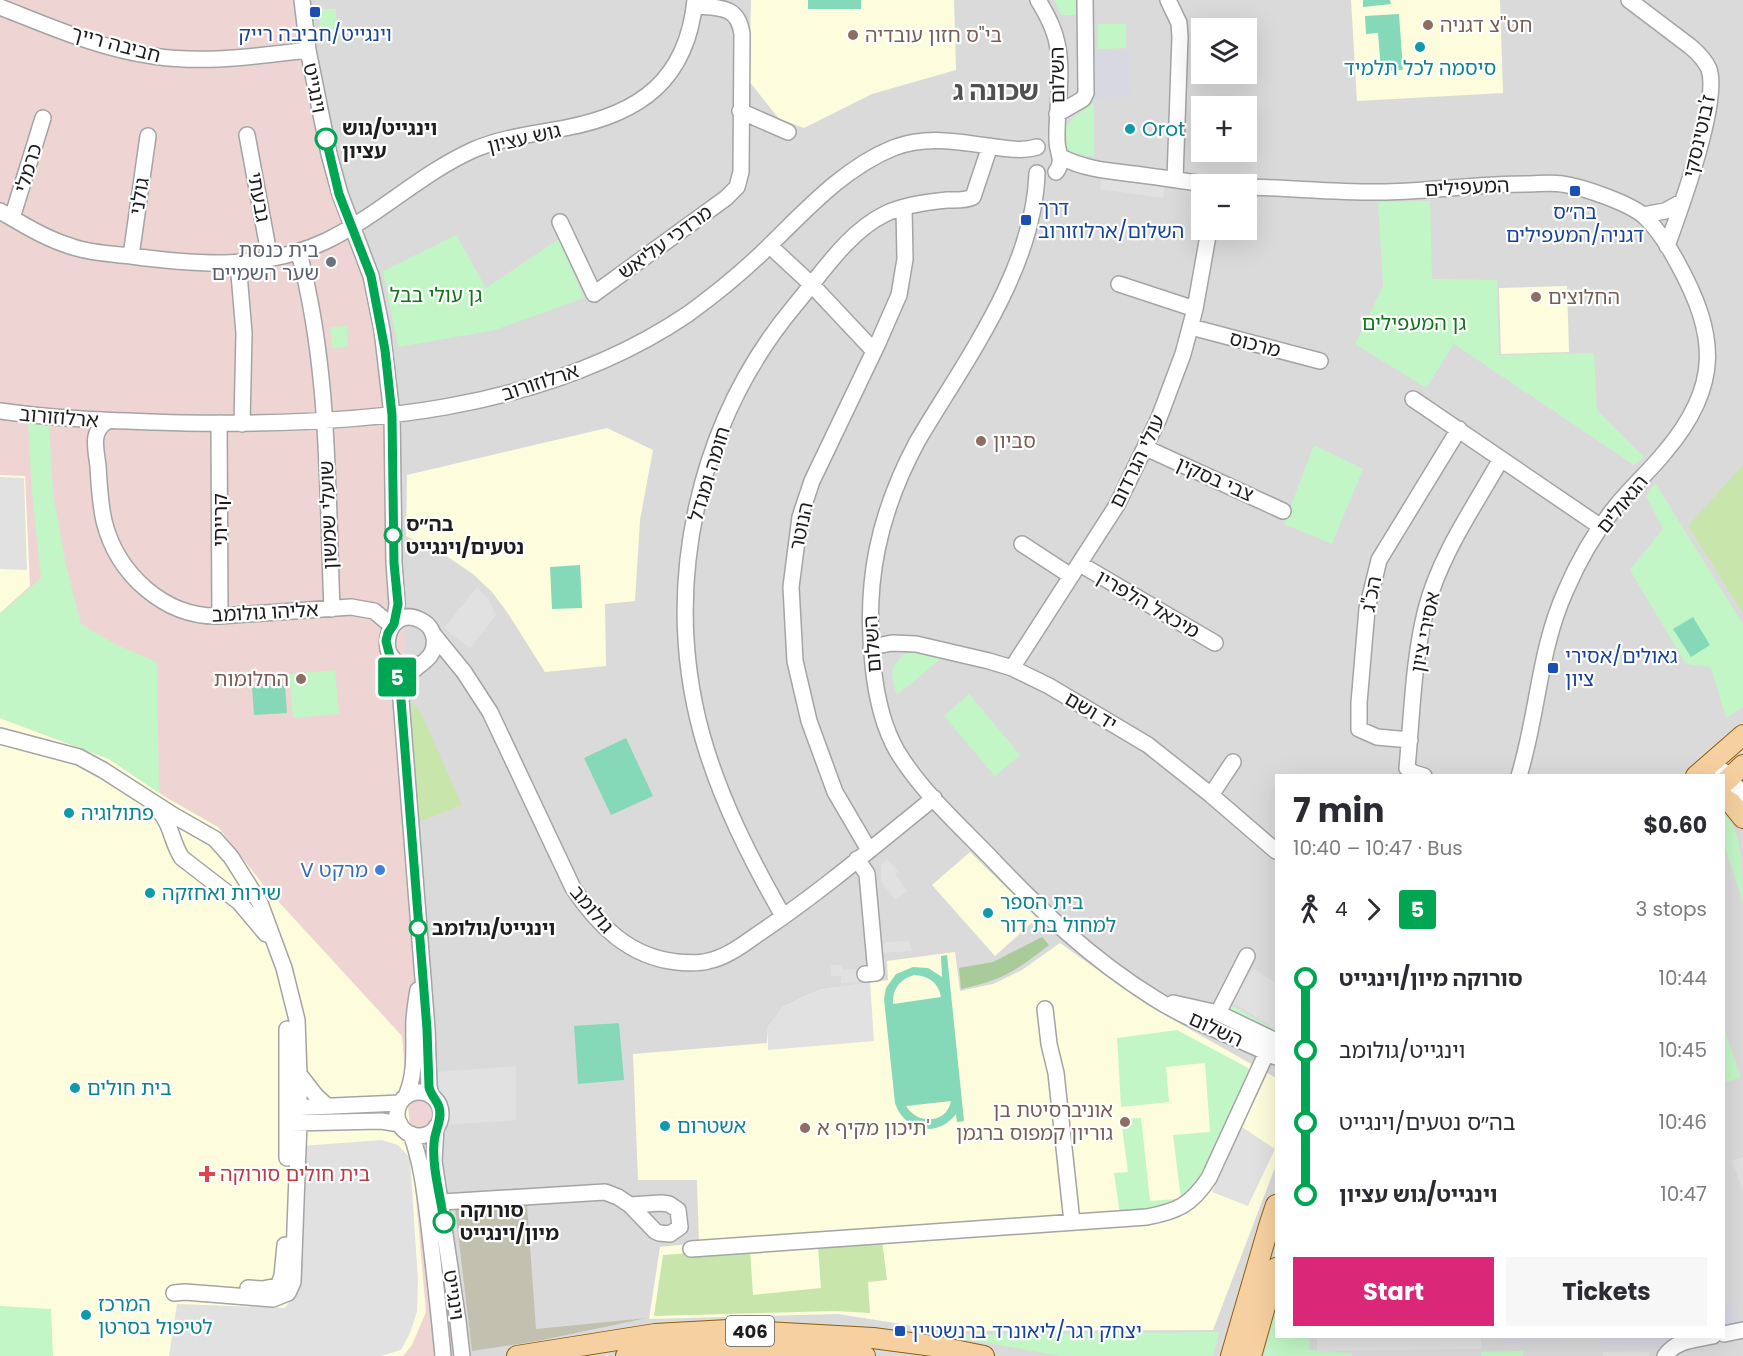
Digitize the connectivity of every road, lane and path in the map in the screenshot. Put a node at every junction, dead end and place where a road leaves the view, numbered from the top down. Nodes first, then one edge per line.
1 (302, 0) edge
2 (1085, 0) edge
3 (1168, 0) edge
4 (1629, 0) edge
5 (1039, 1) edge
6 (695, 3) edge
7 (0, 7) edge
8 (308, 50) junction
9 (740, 111) junction
10 (1057, 114) junction
11 (43, 118) dead end
12 (788, 132) dead end
13 (248, 135) dead end
14 (148, 136) dead end
15 (990, 146) junction
16 (1040, 146) junction
17 (1008, 149) junction
18 (1050, 166) junction
19 (1175, 179) junction
20 (1191, 182) edge
21 (1257, 188) edge
22 (1683, 201) junction
23 (904, 208) junction
24 (6, 214) edge
25 (1643, 215) junction
26 (560, 222) dead end
27 (352, 227) junction
28 (1207, 240) edge
29 (770, 246) junction
30 (1667, 246) junction
31 (300, 253) junction
32 (130, 256) junction
33 (270, 259) junction
34 (238, 262) junction
35 (1119, 284) dead end
36 (812, 285) junction
37 (1195, 309) junction
38 (1191, 327) junction
39 (874, 351) junction
40 (1320, 361) dead end
41 (1413, 399) dead end
42 (0, 411) edge
43 (392, 415) junction
44 (80, 420) junction
45 (108, 421) junction
46 (324, 421) junction
47 (219, 423) junction
48 (242, 424) junction
49 (1459, 429) junction
50 (95, 435) junction
51 (1146, 448) junction
52 (1501, 459) junction
53 (1284, 511) dead end
54 (1601, 527) junction
55 (1022, 544) dead end
56 (394, 563) junction
57 (1076, 570) junction
58 (332, 609) junction
59 (220, 616) junction
60 (419, 619) junction
61 (393, 625) junction
62 (433, 634) junction
63 (1215, 643) dead end
64 (871, 647) junction
65 (392, 657) junction
66 (423, 662) junction
67 (1012, 668) junction
68 (464, 672) junction
69 (401, 700) junction
70 (1743, 735) edge
71 (0, 736) edge
72 (1410, 740) junction
73 (1233, 762) dead end
74 (1419, 774) edge
75 (1520, 774) edge
76 (1725, 774) edge
77 (1211, 795) junction
78 (1743, 797) edge
79 (934, 798) junction
80 (148, 799) junction
81 (1725, 800) edge
82 (1743, 816) edge
83 (188, 824) junction
84 (172, 836) junction
85 (1275, 850) edge
86 (863, 855) junction
87 (240, 870) junction
88 (216, 885) junction
89 (783, 916) junction
90 (274, 941) junction
91 (1247, 956) dead end
92 (421, 964) junction
93 (866, 974) dead end
94 (288, 987) junction
95 (1156, 999) junction
96 (1045, 1009) dead end
97 (1218, 1013) junction
98 (1273, 1050) edge
99 (299, 1074) junction
100 (431, 1096) junction
101 (403, 1100) junction
102 (327, 1106) junction
103 (293, 1115) junction
104 (436, 1127) junction
105 (405, 1129) junction
106 (442, 1202) junction
107 (630, 1205) dead end
108 (1275, 1208) edge
109 (1072, 1222) junction
110 (691, 1249) dead end
111 (1275, 1272) edge
112 (179, 1293) dead end
113 (1743, 1330) edge
114 (1725, 1334) edge
115 (1702, 1338) edge
116 (938, 1353) edge
117 (443, 1356) edge
118 (462, 1356) edge
119 (517, 1356) edge
120 (626, 1356) edge
121 (865, 1356) edge
122 (984, 1356) edge
123 (1231, 1356) edge
124 (1251, 1356) edge
125 (1665, 1356) edge

1 - 8 street, וינגייט
2 - 10 street
3 - 19 street
4 - 22 street, ז'בוטינסקי
5 - 10 street, השלום
5 - 16 street, השלום
6 - 9 street, מרדכי עליאש
6 - 27 street, גוש עציון
7 - 8 street, חביבה רייך
8 - 27 street, וינגייט
9 - 12 street
9 - 26 street, מרדכי עליאש
10 - 18 street, השלום
11 - 24 street, כרמלי
13 - 33 street, גבעתי
14 - 32 street, גולני
15 - 17 street, ארלוזורוב
15 - 23 street, חומה ומגדל
15 - 29 street, ארלוזורוב
16 - 17 street, ארלוזורוב
16 - 18 street
16 - 18 street, השלום
17 - 18 street, ארלוזורוב
18 - 19 street
18 - 64 street, השלום
19 - 20 street
21 - 25 street, המעפילים
22 - 25 street, ז'בוטינסקי
22 - 30 street, ז'בוטינסקי
23 - 36 street, חומה ומגדל
23 - 39 street, הנוטר
24 - 32 street, גוש עציון
25 - 30 street, המעפילים
27 - 31 street, גוש עציון
27 - 43 street, וינגייט
28 - 37 street, עולי הגרדום
29 - 36 street
29 - 43 street, ארלוזורוב
30 - 54 street, הגאולים
31 - 33 street, גוש עציון
31 - 46 street, שועלי שמשון
32 - 34 street, גוש עציון
33 - 34 street, גוש עציון
34 - 48 street
35 - 37 street
36 - 39 street
36 - 89 street, חומה ומגדל
37 - 38 street, עולי הגרדום
38 - 40 street, מרכוס
38 - 51 street, עולי הגרדום
39 - 86 street, הנוטר
41 - 49 street
42 - 44 street, ארלוזורוב
43 - 46 street, ארלוזורוב
43 - 56 street, וינגייט
44 - 45 street, ארלוזורוב
44 - 50 street
45 - 47 street, ארלוזורוב
45 - 50 street
46 - 48 street, ארלוזורוב
46 - 58 street, שועלי שמשון
47 - 48 street, ארלוזורוב
47 - 59 street, קרייתי
49 - 52 street
49 - 72 street, הכ"ג
50 - 59 street, אליהו גולומב
51 - 53 street, צבי בסקין
51 - 57 street, עולי הגרדום
52 - 54 street
52 - 72 street, אסירי ציון
54 - 75 street, הגאולים
55 - 57 street, מיכאל הלפרין
56 - 60 street, וינגייט
56 - 61 street, וינגייט
57 - 63 street, מיכאל הלפרין
57 - 67 street, עולי הגרדום
58 - 59 street, אליהו גולומב
58 - 61 street, אליהו גולומב
60 - 61 street
60 - 62 street
61 - 65 street
62 - 66 street
62 - 68 street
64 - 67 street, יד ושם
64 - 79 street, השלום
65 - 66 street
65 - 69 street
66 - 68 street
66 - 69 street
67 - 77 street, יד ושם
68 - 89 street, גולומב
69 - 92 street
70 - 76 main road
71 - 80 street
72 - 74 street, אסירי ציון
73 - 77 street
76 - 78 street
76 - 82 street
77 - 85 street, יד ושם
79 - 86 street, גולומב
79 - 95 street, השלום
80 - 83 street
80 - 84 street
81 - 82 main road
83 - 84 street
83 - 87 street
84 - 88 street
86 - 89 street, גולומב
86 - 93 street, הנוטר
87 - 88 street
87 - 90 street
88 - 90 street
90 - 94 street
91 - 97 street
92 - 100 street
92 - 101 street
94 - 99 street
94 - 103 street
95 - 97 street, השלום
95 - 98 street, השלום
96 - 109 street
97 - 98 street, השלום
98 - 109 street
99 - 102 street
99 - 103 street
100 - 101 street
100 - 104 street
101 - 102 street
101 - 105 street
102 - 103 street
103 - 105 street
103 - 112 street
104 - 105 street
104 - 106 street, וינגייט
105 - 117 street, וינגייט
106 - 107 street
106 - 118 street, וינגייט
108 - 123 main road
109 - 110 street
111 - 124 main road
113 - 114 street
115 - 125 street
116 - 119 main road, 406
116 - 122 main road, 406
120 - 121 main road, 406

